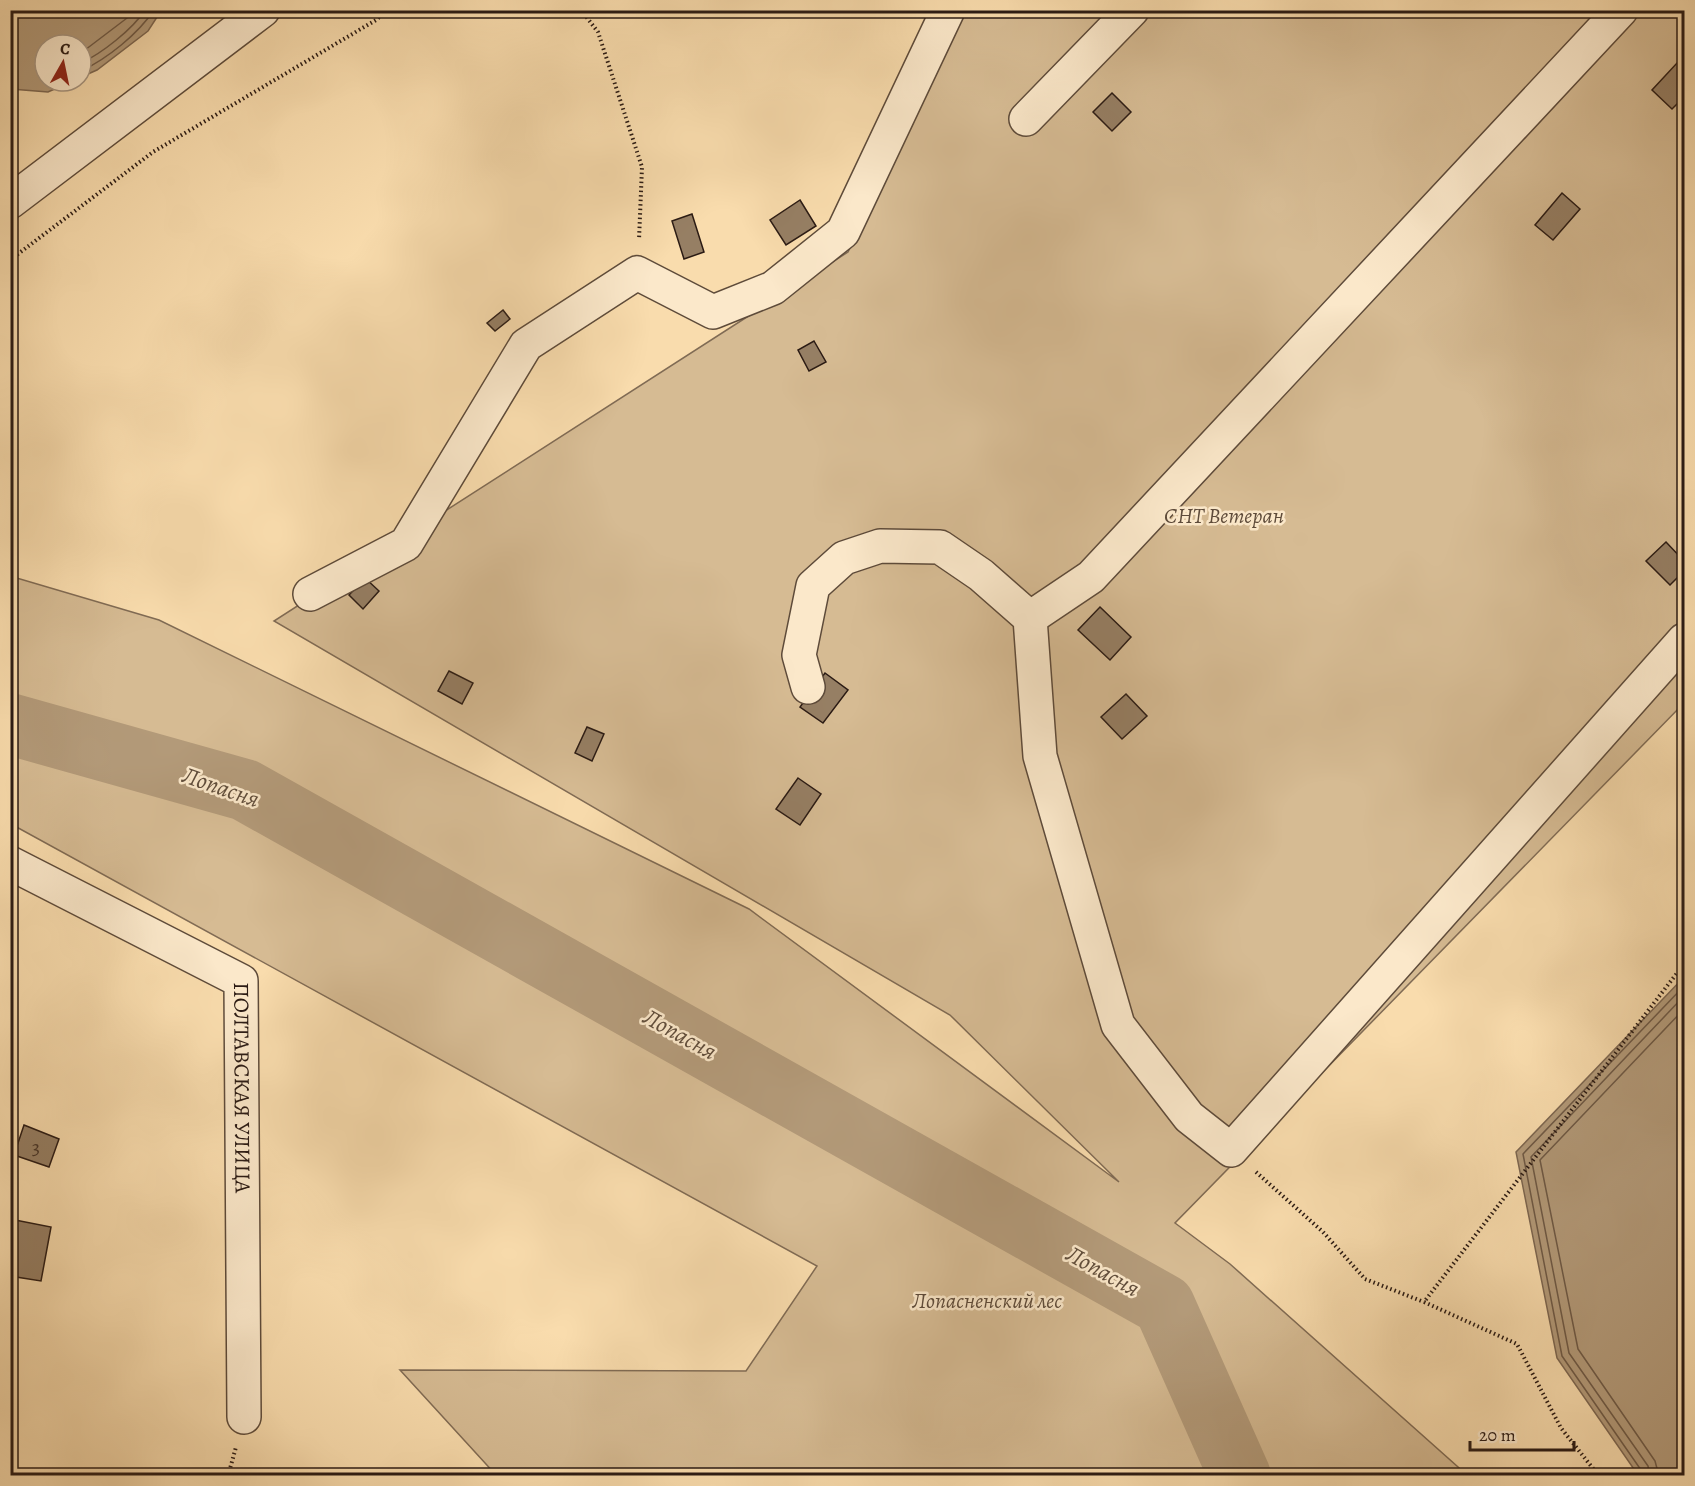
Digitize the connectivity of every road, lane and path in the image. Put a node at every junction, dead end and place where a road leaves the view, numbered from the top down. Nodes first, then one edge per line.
1 (263, 10) edge
2 (387, 10) edge
3 (581, 10) edge
4 (948, 10) edge
5 (1132, 10) edge
6 (1622, 10) edge
7 (1026, 119) dead end
8 (10, 201) edge
9 (10, 260) edge
10 (637, 273) junction
11 (310, 594) dead end
12 (1030, 618) junction
13 (1684, 640) edge
14 (808, 687) dead end
15 (10, 863) edge
16 (1684, 964) edge
17 (1231, 1150) junction
18 (1424, 1302) junction
19 (244, 1417) dead end
20 (1599, 1476) edge

1 - 8 street
2 - 9 path
3 - 10 path
4 - 10 street
5 - 7 street
6 - 12 street
10 - 11 street
12 - 14 street
12 - 17 street
13 - 17 street
15 - 19 street, ПОЛТАВСКАЯ УЛИЦА
16 - 18 path
17 - 18 path
18 - 20 path

